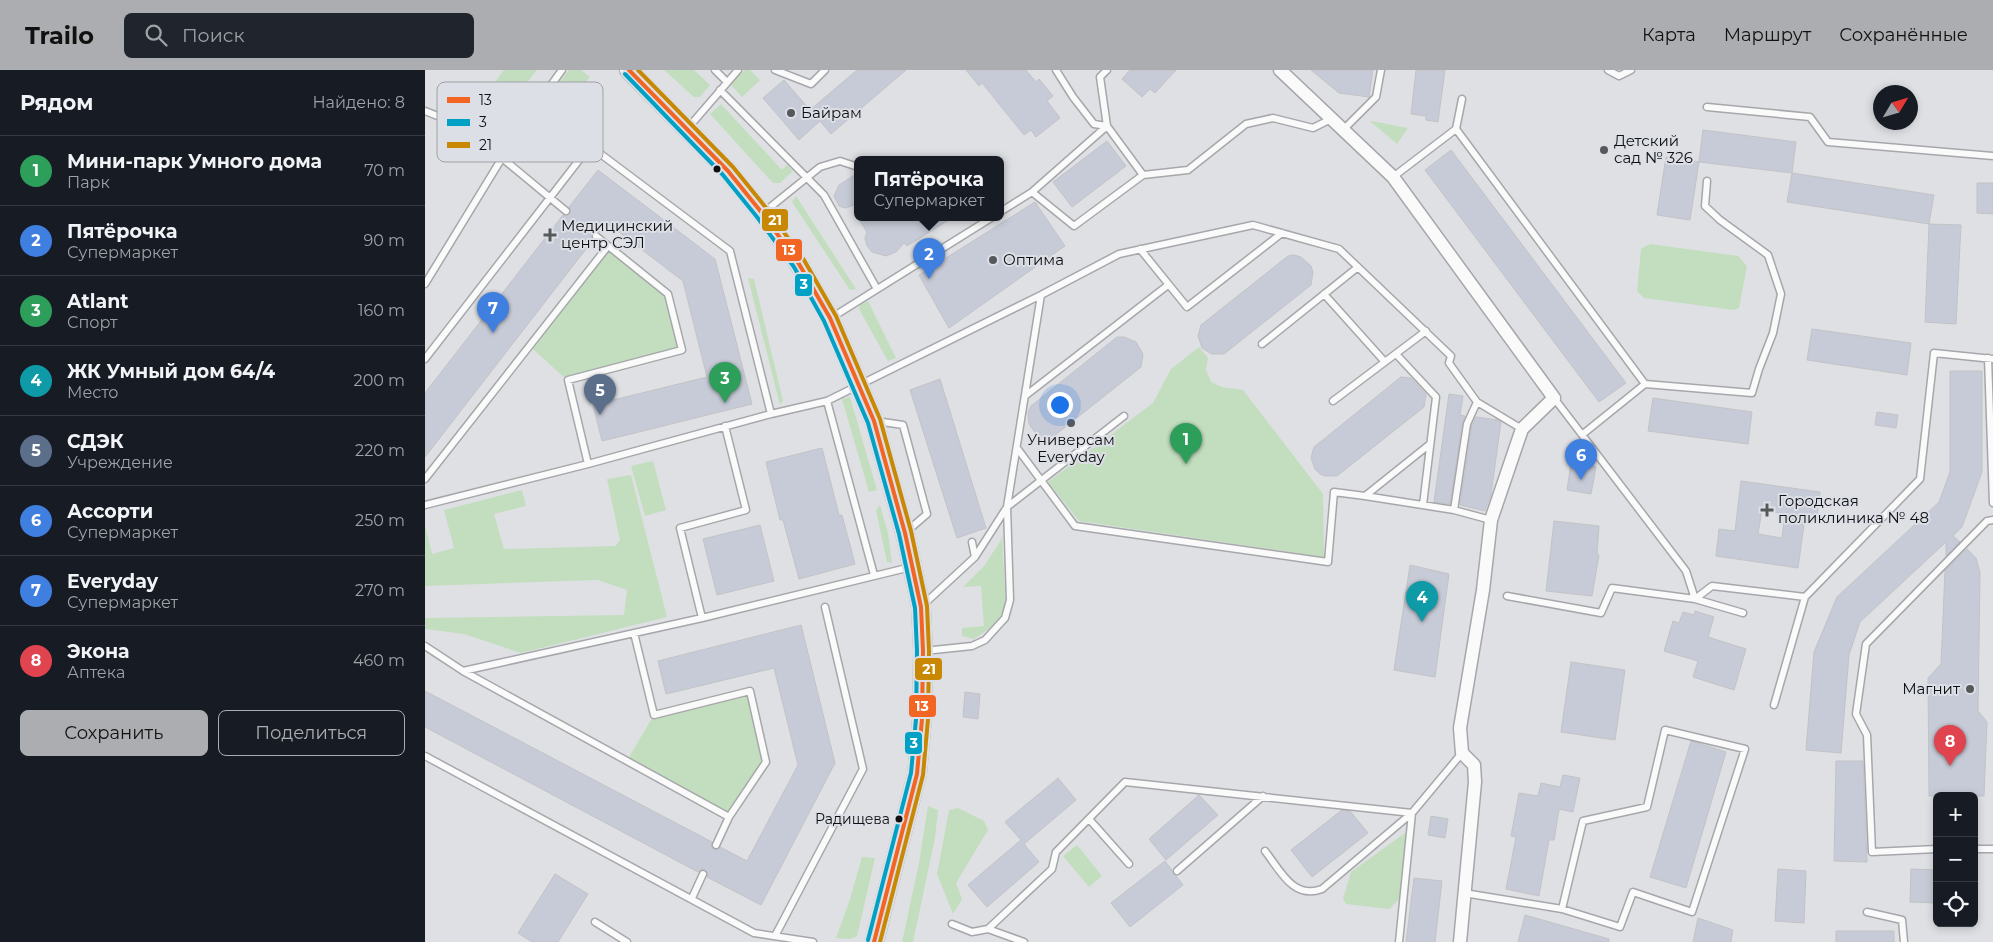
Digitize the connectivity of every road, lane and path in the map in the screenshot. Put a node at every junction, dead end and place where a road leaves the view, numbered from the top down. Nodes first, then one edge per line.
1 (562, 70) edge
2 (629, 70) edge
3 (715, 70) edge
4 (738, 70) edge
5 (775, 70) edge
6 (825, 70) edge
7 (1056, 70) edge
8 (1105, 70) edge
9 (1280, 70) edge
10 (1381, 70) edge
11 (1608, 70) edge
12 (1631, 70) edge
13 (553, 82) edge
14 (727, 82) junction
15 (720, 90) junction
16 (1462, 100) dead end
17 (1707, 107) dead end
18 (425, 111) edge
19 (437, 116) edge
20 (1331, 119) junction
21 (1107, 126) junction
22 (688, 128) junction
23 (1344, 129) junction
24 (1456, 129) junction
25 (603, 156) edge
26 (1993, 156) edge
27 (500, 162) edge
28 (507, 162) edge
29 (578, 162) edge
30 (854, 166) edge
31 (1143, 175) junction
32 (807, 177) junction
33 (1393, 177) junction
34 (1707, 182) dead end
35 (1032, 192) junction
36 (550, 198) junction
37 (1004, 210) edge
38 (567, 211) dead end
39 (762, 213) junction
40 (986, 221) edge
41 (1283, 233) junction
42 (596, 236) dead end
43 (609, 246) junction
44 (1140, 249) junction
45 (1358, 267) junction
46 (425, 284) edge
47 (1169, 284) junction
48 (877, 290) junction
49 (1324, 294) junction
50 (1041, 295) junction
51 (830, 318) junction
52 (1426, 332) junction
53 (1262, 344) dead end
54 (1396, 354) junction
55 (1991, 358) edge
56 (425, 359) edge
57 (1385, 362) junction
58 (859, 384) junction
59 (1645, 384) junction
60 (1025, 396) junction
61 (1554, 398) junction
62 (827, 401) junction
63 (1333, 401) dead end
64 (1477, 402) junction
65 (771, 414) junction
66 (1124, 416) dead end
67 (873, 421) junction
68 (725, 426) junction
69 (1522, 429) junction
70 (1583, 434) junction
71 (1429, 444) junction
72 (1017, 448) junction
73 (589, 464) junction
74 (425, 479) edge
75 (1042, 480) junction
76 (1365, 496) junction
77 (1993, 502) edge
78 (425, 505) edge
79 (1423, 505) junction
80 (1007, 507) junction
81 (1455, 510) junction
82 (1491, 520) junction
83 (1993, 520) edge
84 (905, 533) junction
85 (972, 542) dead end
86 (975, 557) junction
87 (912, 566) junction
88 (874, 574) junction
89 (1507, 596) dead end
90 (1805, 597) junction
91 (1695, 599) junction
92 (921, 607) junction
93 (825, 608) dead end
94 (1743, 613) dead end
95 (702, 618) junction
96 (634, 633) junction
97 (425, 646) edge
98 (923, 651) junction
99 (463, 671) junction
100 (1774, 705) dead end
101 (1462, 753) junction
102 (425, 756) edge
103 (1263, 796) junction
104 (1413, 813) junction
105 (729, 817) junction
106 (1089, 818) junction
107 (716, 845) dead end
108 (1978, 849) edge
109 (1993, 849) edge
110 (1933, 850) edge
111 (1265, 851) dead end
112 (1129, 864) dead end
113 (1177, 871) dead end
114 (703, 874) dead end
115 (1464, 893) junction
116 (692, 898) junction
117 (1562, 909) junction
118 (1867, 912) dead end
119 (595, 922) dead end
120 (952, 924) dead end
121 (988, 929) junction
122 (775, 936) junction
123 (627, 942) edge
124 (813, 942) edge
125 (873, 942) edge
126 (1024, 942) edge
127 (1399, 942) edge
128 (1460, 942) edge
129 (1905, 942) edge

1 - 13 lane
2 - 22 main road
3 - 14 lane
4 - 14 lane
5 - 6 lane
7 - 21 lane
8 - 21 lane
9 - 20 street
10 - 23 lane
11 - 12 lane
14 - 15 lane
15 - 22 lane
15 - 32 lane
16 - 24 lane
17 - 26 lane
18 - 19 lane
20 - 23 street
20 - 31 lane
21 - 31 lane
21 - 35 lane
22 - 39 main road
23 - 33 street
24 - 33 lane
24 - 59 lane
25 - 65 lane
27 - 46 lane
28 - 36 lane
29 - 36 lane
30 - 32 lane
31 - 35 lane
32 - 39 lane
32 - 48 lane
33 - 61 street
34 - 59 lane
35 - 37 lane
36 - 38 lane
36 - 56 lane
39 - 51 main road
40 - 48 lane
41 - 44 lane
41 - 45 lane
41 - 47 lane
42 - 43 lane
43 - 73 lane
43 - 74 lane
44 - 47 lane
44 - 50 lane
45 - 49 lane
45 - 52 lane
47 - 60 lane
48 - 51 lane
49 - 53 lane
49 - 57 lane
50 - 58 lane
50 - 60 lane
51 - 58 main road
52 - 54 lane
52 - 64 lane
54 - 57 lane
54 - 71 lane
55 - 77 lane
55 - 90 lane
57 - 63 lane
58 - 62 lane
58 - 67 main road
59 - 70 lane
60 - 72 lane
61 - 69 street
61 - 70 lane
62 - 65 lane
62 - 88 lane
64 - 69 lane
64 - 81 lane
65 - 68 lane
66 - 75 lane
67 - 84 main road
67 - 84 lane
68 - 73 lane
68 - 95 lane
69 - 82 street
70 - 91 lane
71 - 76 lane
71 - 79 lane
72 - 75 lane
72 - 80 lane
73 - 78 lane
75 - 76 lane
75 - 80 lane
76 - 79 lane
79 - 81 lane
80 - 86 lane
80 - 98 lane
81 - 82 lane
82 - 101 street
83 - 110 lane
84 - 87 main road
85 - 86 lane
86 - 92 lane
87 - 88 lane
87 - 92 main road
88 - 95 lane
89 - 91 lane
90 - 91 lane
90 - 100 lane
91 - 94 lane
92 - 98 main road
93 - 122 lane
95 - 96 lane
96 - 99 lane
96 - 105 lane
97 - 99 lane
98 - 125 main road
99 - 105 lane
101 - 104 lane
101 - 115 street
102 - 116 lane
103 - 104 lane
103 - 106 lane
103 - 113 lane
104 - 111 lane
104 - 127 lane
105 - 107 lane
106 - 112 lane
106 - 121 lane
108 - 109 lane
114 - 116 lane
115 - 117 lane
115 - 128 street
116 - 122 lane
117 - 117 lane
118 - 129 lane
119 - 123 lane
120 - 121 lane
121 - 126 lane
122 - 124 lane

